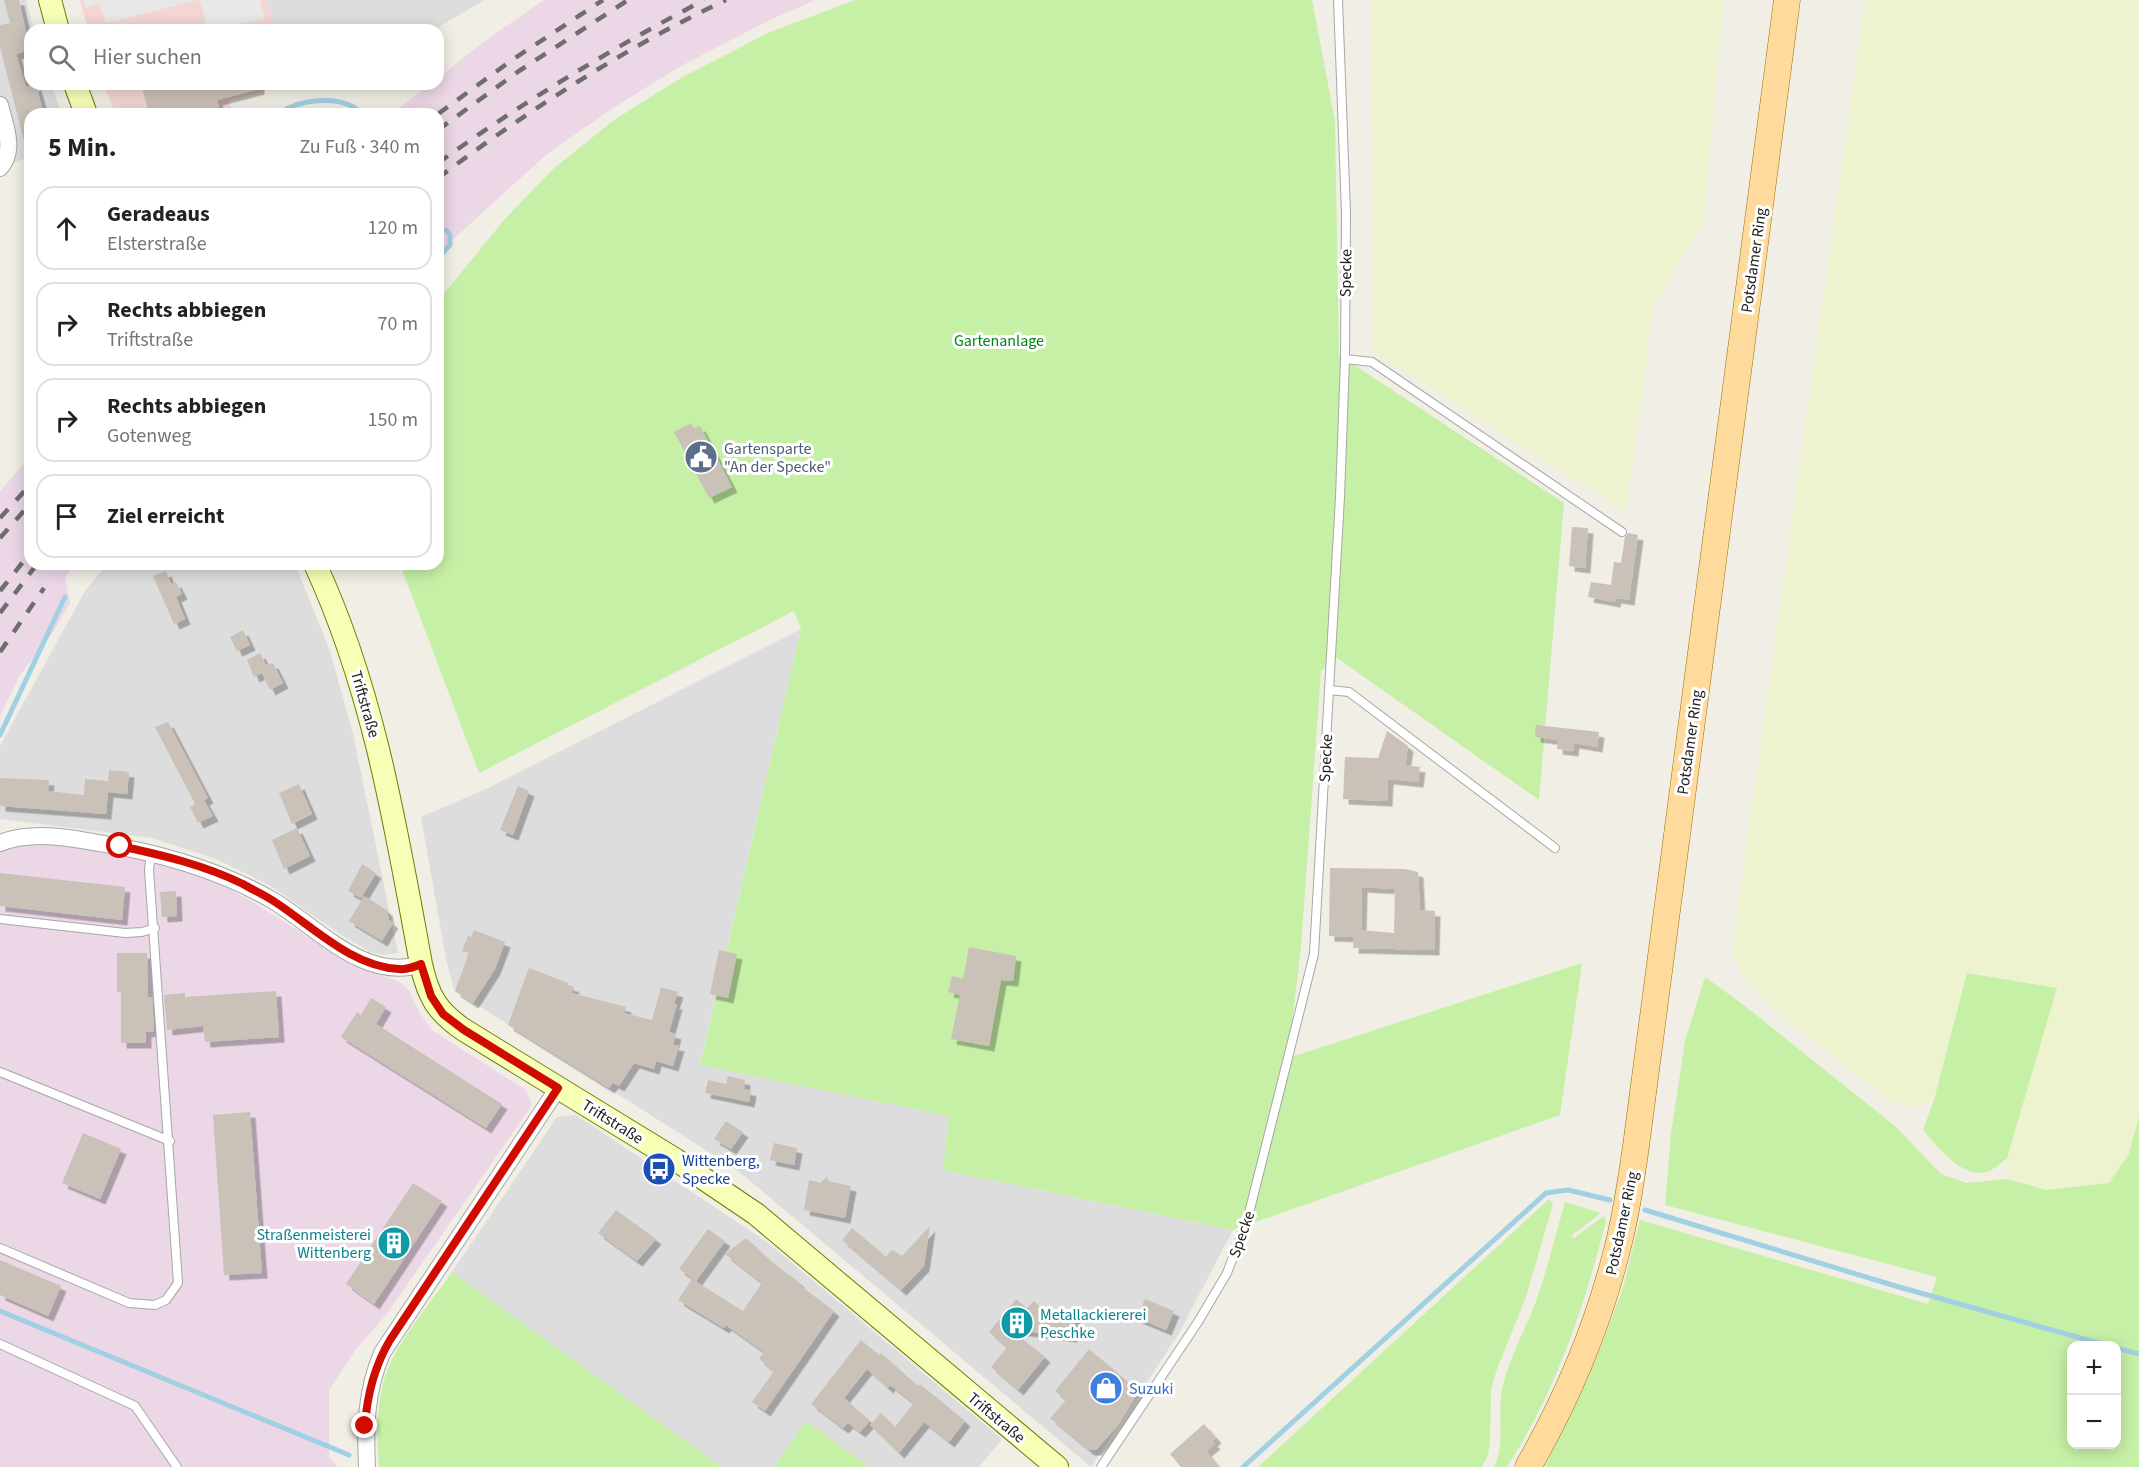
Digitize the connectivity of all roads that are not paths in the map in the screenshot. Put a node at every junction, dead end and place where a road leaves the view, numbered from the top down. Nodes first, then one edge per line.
1 (50, 0) edge
2 (1338, 0) edge
3 (1787, 0) edge
4 (56, 24) edge
5 (77, 90) edge
6 (0, 105) edge
7 (84, 108) edge
8 (0, 168) edge
9 (1345, 359) junction
10 (1622, 532) dead end
11 (317, 570) edge
12 (1329, 690) junction
13 (0, 843) edge
14 (1555, 848) dead end
15 (151, 853) junction
16 (0, 919) edge
17 (155, 928) junction
18 (421, 964) junction
19 (0, 1072) edge
20 (558, 1088) junction
21 (170, 1141) junction
22 (0, 1248) edge
23 (0, 1344) edge
24 (177, 1467) edge
25 (367, 1467) edge
26 (1057, 1467) edge
27 (1101, 1467) edge
28 (1528, 1467) edge

1 - 4 main road
2 - 9 lane, Specke
3 - 28 main road, Potsdamer Ring
5 - 7 main road
6 - 8 street
9 - 10 lane
9 - 12 lane, Specke
11 - 18 main road, Triftstraße
12 - 14 lane
12 - 27 lane, Specke
13 - 15 street
15 - 17 lane
15 - 18 street
16 - 17 lane
17 - 21 lane
18 - 20 main road, Triftstraße
19 - 21 lane
20 - 25 street
20 - 26 main road, Triftstraße
21 - 22 lane
23 - 24 lane

